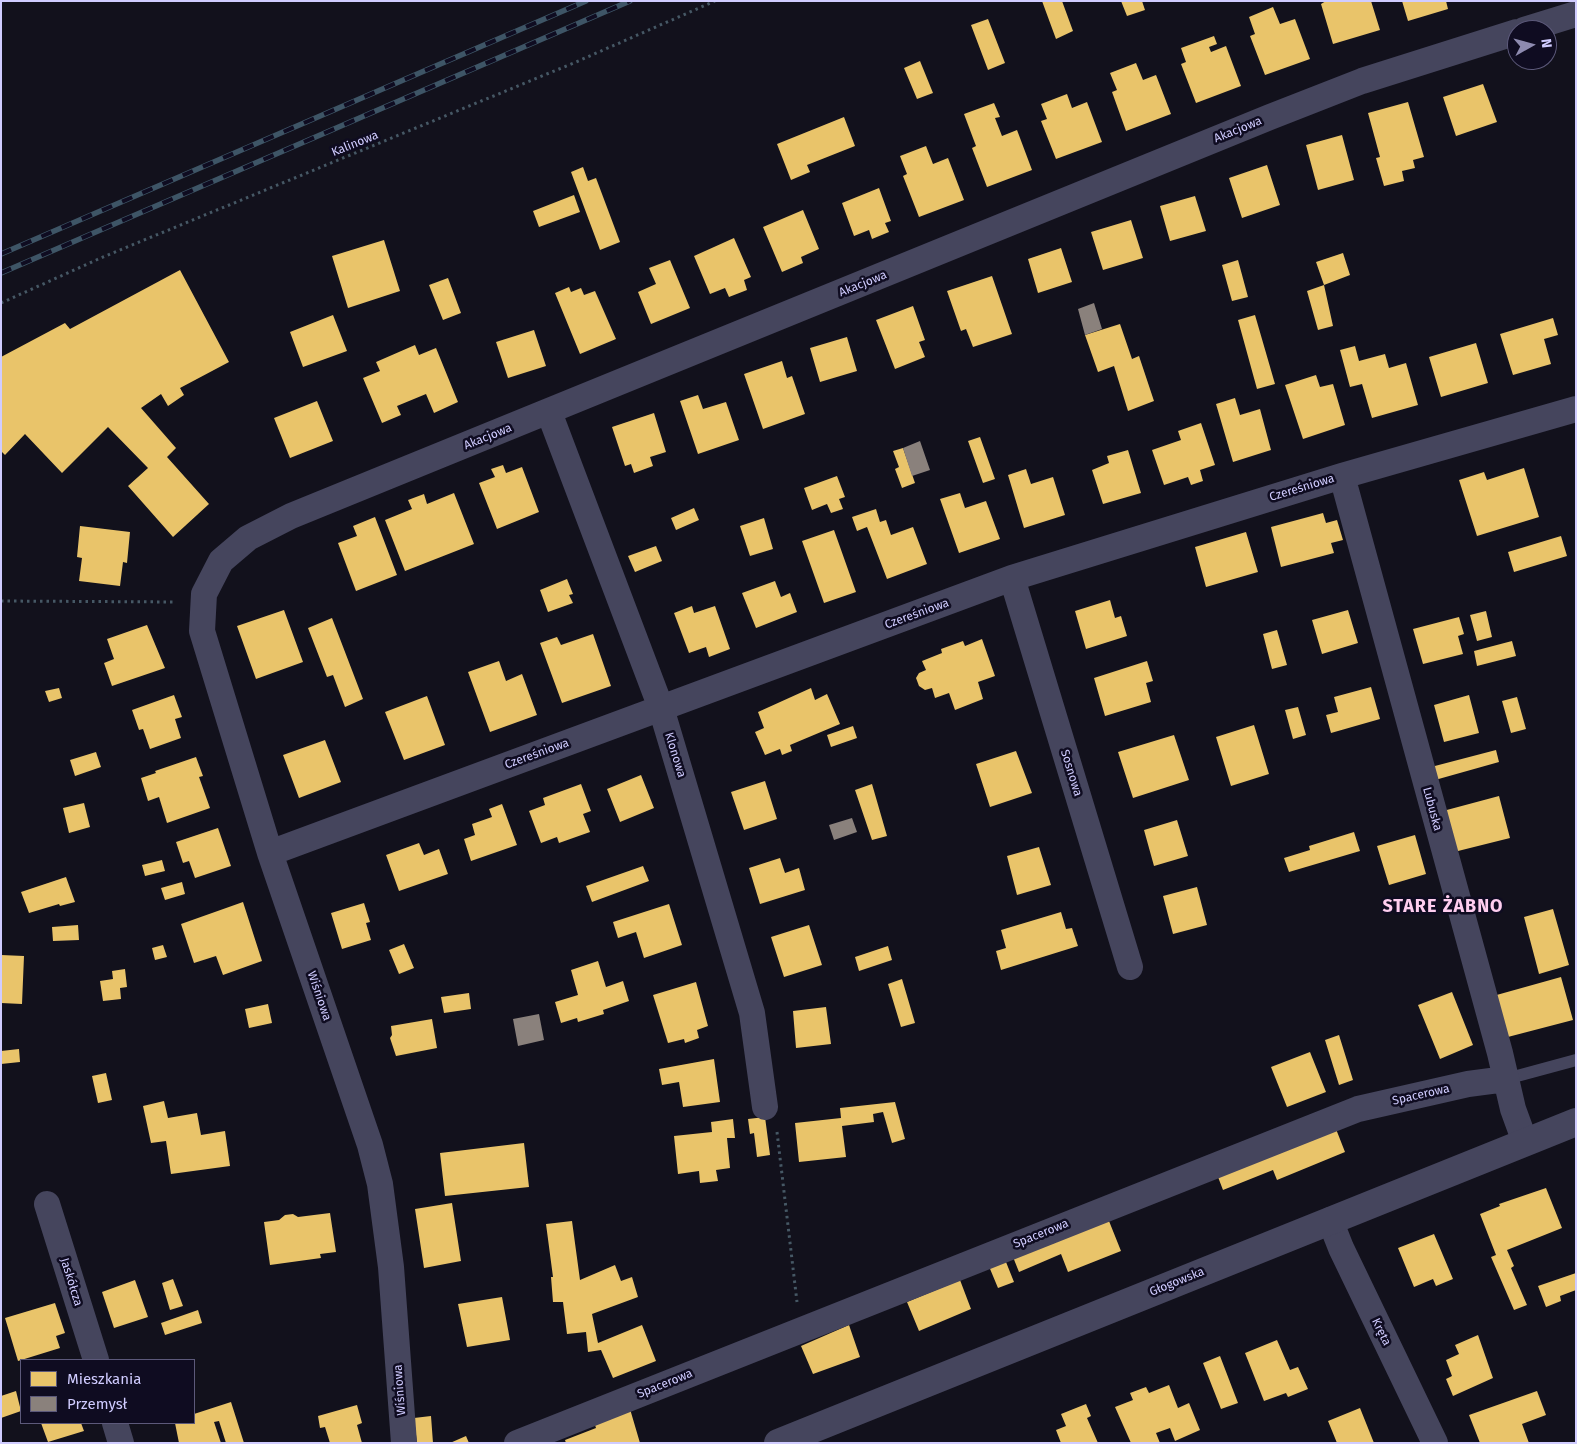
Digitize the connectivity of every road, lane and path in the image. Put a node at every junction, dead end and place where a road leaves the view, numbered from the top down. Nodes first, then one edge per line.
1 (715, 1) edge
2 (1576, 14) edge
3 (1556, 20) edge
4 (1507, 35) edge
5 (1, 303) edge
6 (1576, 409) edge
7 (549, 412) junction
8 (1342, 476) junction
9 (221, 561) joint
10 (1012, 578) junction
11 (1, 601) edge
12 (204, 602) junction
13 (661, 708) junction
14 (270, 853) junction
15 (1130, 967) dead end
16 (1576, 1060) edge
17 (1506, 1079) junction
18 (766, 1108) joint
19 (1576, 1122) edge
20 (1525, 1142) junction
21 (47, 1204) dead end
22 (1330, 1220) junction
23 (800, 1330) junction
24 (96, 1359) edge
25 (115, 1424) edge
26 (121, 1443) edge
27 (404, 1443) edge
28 (517, 1443) edge
29 (778, 1443) edge
30 (1435, 1443) edge

1 - 5 path, Kalinowa
2 - 3 street
4 - 7 street, Akacjowa
6 - 8 street, Czereśniowa
7 - 9 street, Akacjowa
7 - 13 street, Klonowa
8 - 10 street, Czereśniowa
8 - 17 street, Lubuska
9 - 12 street, Wiśniowa
10 - 13 street, Czereśniowa
10 - 15 street, Sosnowa
11 - 12 path
12 - 14 street, Wiśniowa
13 - 14 street, Czereśniowa
13 - 18 street, Klonowa
14 - 27 street, Wiśniowa
16 - 17 lane, Spacerowa
17 - 20 street, Lubuska
17 - 23 street, Spacerowa
18 - 23 path
19 - 20 street, Głogowska
20 - 22 street, Głogowska
21 - 24 street, Jaskółcza
22 - 29 street, Głogowska
22 - 30 street, Kręta
23 - 28 street, Spacerowa
25 - 26 street

